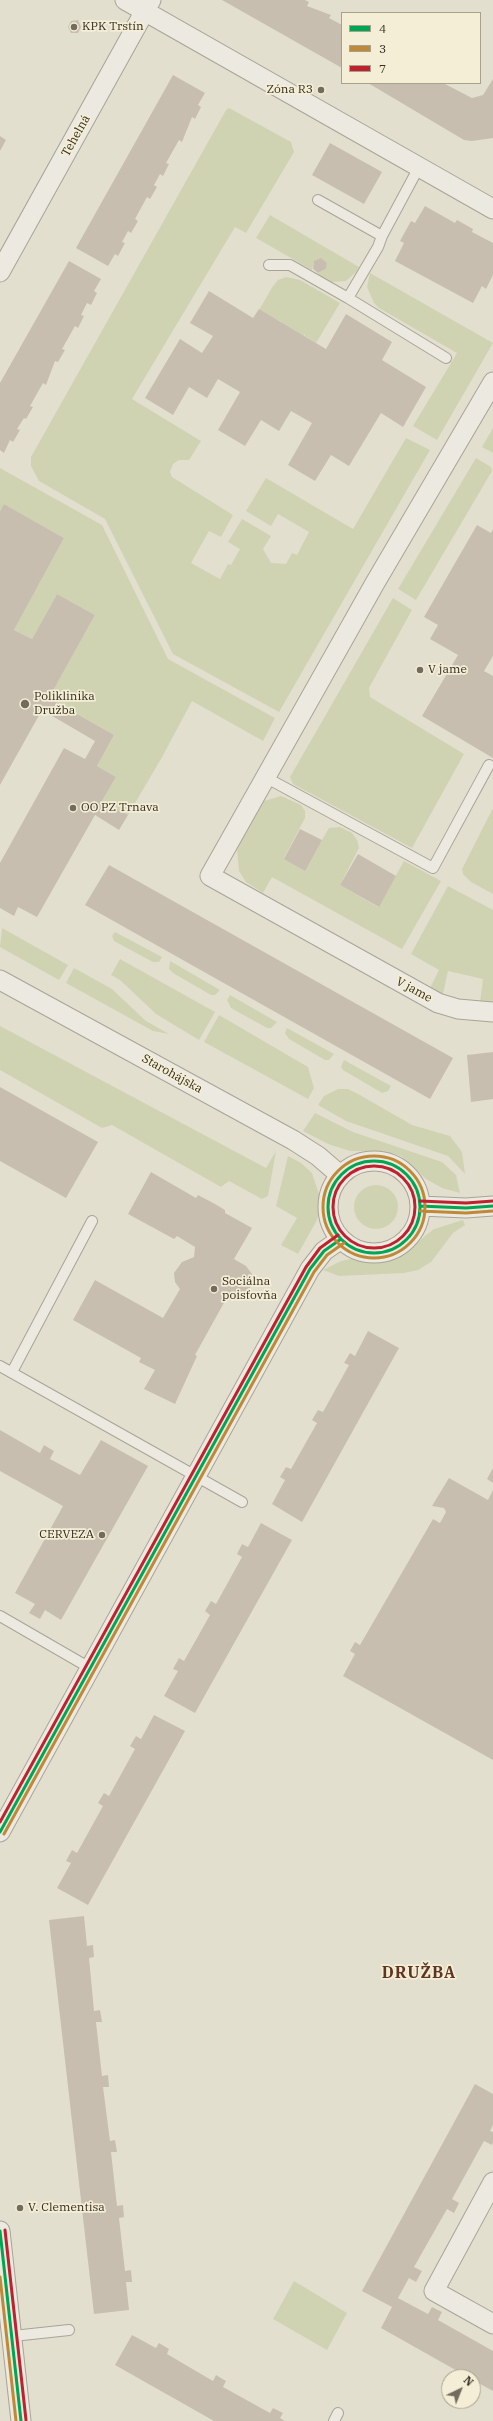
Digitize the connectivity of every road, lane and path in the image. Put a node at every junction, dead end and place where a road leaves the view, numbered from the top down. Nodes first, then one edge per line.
1 (125, 0) edge
2 (148, 6) edge
3 (419, 167) junction
4 (318, 200) dead end
5 (493, 209) edge
6 (382, 236) junction
7 (269, 265) dead end
8 (0, 272) edge
9 (348, 298) junction
10 (446, 358) dead end
11 (493, 382) edge
12 (489, 765) dead end
13 (265, 777) junction
14 (0, 980) edge
15 (493, 1012) edge
16 (340, 1175) junction
17 (420, 1206) junction
18 (493, 1206) edge
19 (92, 1221) dead end
20 (341, 1239) junction
21 (0, 1366) edge
22 (12, 1372) junction
23 (196, 1475) junction
24 (242, 1502) dead end
25 (0, 1616) edge
26 (90, 1668) junction
27 (0, 1832) edge
28 (493, 2182) edge
29 (0, 2231) edge
30 (0, 2235) edge
31 (493, 2324) edge
32 (69, 2330) dead end
33 (13, 2336) junction
34 (21, 2421) edge

1 - 2 street
2 - 3 street
2 - 8 street, Tehelná
3 - 5 street
3 - 6 lane
4 - 6 lane
6 - 9 lane
7 - 9 lane
9 - 10 lane
11 - 13 street, V jame
12 - 13 lane
13 - 15 street, V jame
14 - 16 street, Starohájska
16 - 17 street
16 - 20 street
17 - 18 street
17 - 20 street
19 - 22 lane
20 - 23 street
21 - 22 lane
22 - 23 lane
23 - 24 lane
23 - 26 street
25 - 26 lane
26 - 27 street
28 - 31 street
29 - 30 street
30 - 33 street
32 - 33 lane
33 - 34 street

